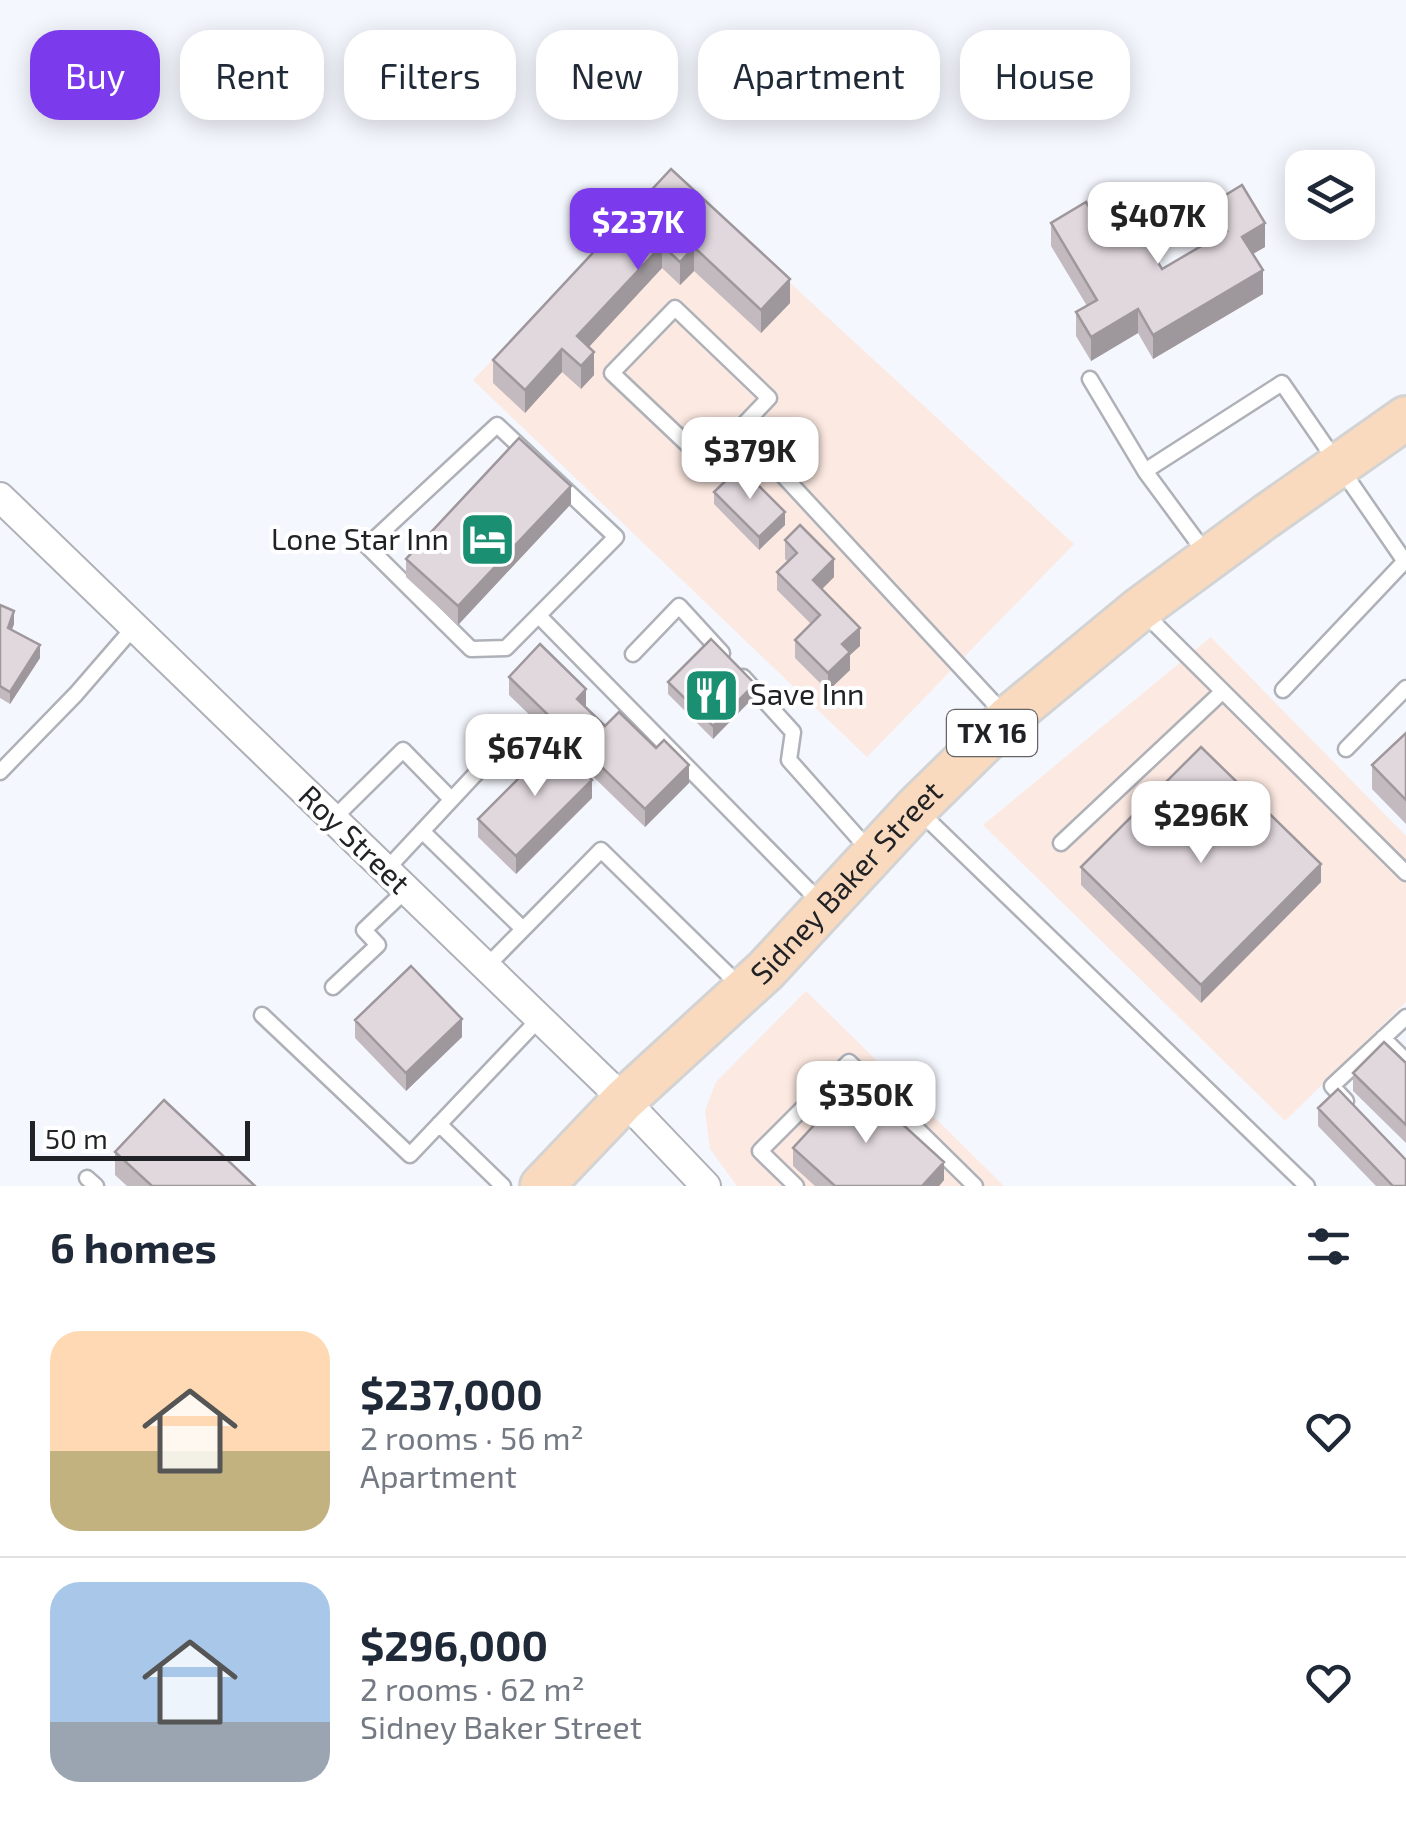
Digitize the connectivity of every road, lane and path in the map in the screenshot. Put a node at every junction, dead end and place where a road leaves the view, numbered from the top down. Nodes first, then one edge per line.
1 (1090, 379) dead end
2 (1406, 418) edge
3 (740, 428) junction
4 (1338, 465) junction
5 (1145, 471) junction
6 (0, 497) edge
7 (1209, 558) junction
8 (1405, 562) edge
9 (1140, 609) junction
10 (540, 617) junction
11 (134, 627) junction
12 (633, 654) dead end
13 (1406, 688) edge
14 (1283, 690) dead end
15 (1222, 692) junction
16 (1008, 718) junction
17 (1346, 748) dead end
18 (496, 752) dead end
19 (0, 772) edge
20 (451, 800) junction
21 (916, 808) junction
22 (332, 819) junction
23 (422, 831) junction
24 (1060, 844) dead end
25 (873, 854) junction
26 (386, 870) junction
27 (1406, 873) edge
28 (406, 890) junction
29 (824, 906) junction
30 (523, 929) junction
31 (486, 966) junction
32 (334, 987) dead end
33 (744, 990) junction
34 (262, 1015) dead end
35 (1406, 1017) edge
36 (539, 1019) junction
37 (1383, 1038) junction
38 (1406, 1061) edge
39 (624, 1100) junction
40 (1357, 1112) edge
41 (439, 1124) junction
42 (503, 1186) edge
43 (542, 1186) edge
44 (706, 1186) edge
45 (796, 1186) edge
46 (976, 1186) edge
47 (1307, 1186) edge

1 - 5 lane
2 - 4 main road, Sidney Baker Street / TX 16
3 - 3 lane
3 - 16 lane
4 - 5 lane
4 - 7 main road, Sidney Baker Street / TX 16
4 - 8 lane
5 - 7 lane
6 - 11 street, Roy Street
7 - 9 main road, Sidney Baker Street / TX 16
8 - 14 lane
9 - 15 lane
9 - 16 main road, Sidney Baker Street / TX 16
10 - 10 lane
10 - 29 lane
11 - 19 lane
11 - 22 street, Roy Street
12 - 25 lane
13 - 17 lane
15 - 24 lane
15 - 27 lane
16 - 21 main road, Sidney Baker Street / TX 16
18 - 20 lane
20 - 22 lane
20 - 23 lane
21 - 25 main road, Sidney Baker Street / TX 16
21 - 47 lane
22 - 26 street, Roy Street
23 - 26 lane
23 - 30 lane
25 - 29 main road, Sidney Baker Street / TX 16
26 - 28 street, Roy Street
28 - 31 street, Roy Street
28 - 32 lane
29 - 33 main road, Sidney Baker Street / TX 16
30 - 31 lane
30 - 33 lane
31 - 36 street, Roy Street
33 - 39 main road, Sidney Baker Street / TX 16
34 - 41 lane
35 - 37 lane
36 - 39 street, Roy Street
36 - 41 lane
37 - 38 lane
37 - 40 lane
39 - 43 main road, Sidney Baker Street / TX 16
39 - 44 street, Roy Street
41 - 42 lane
45 - 46 lane

